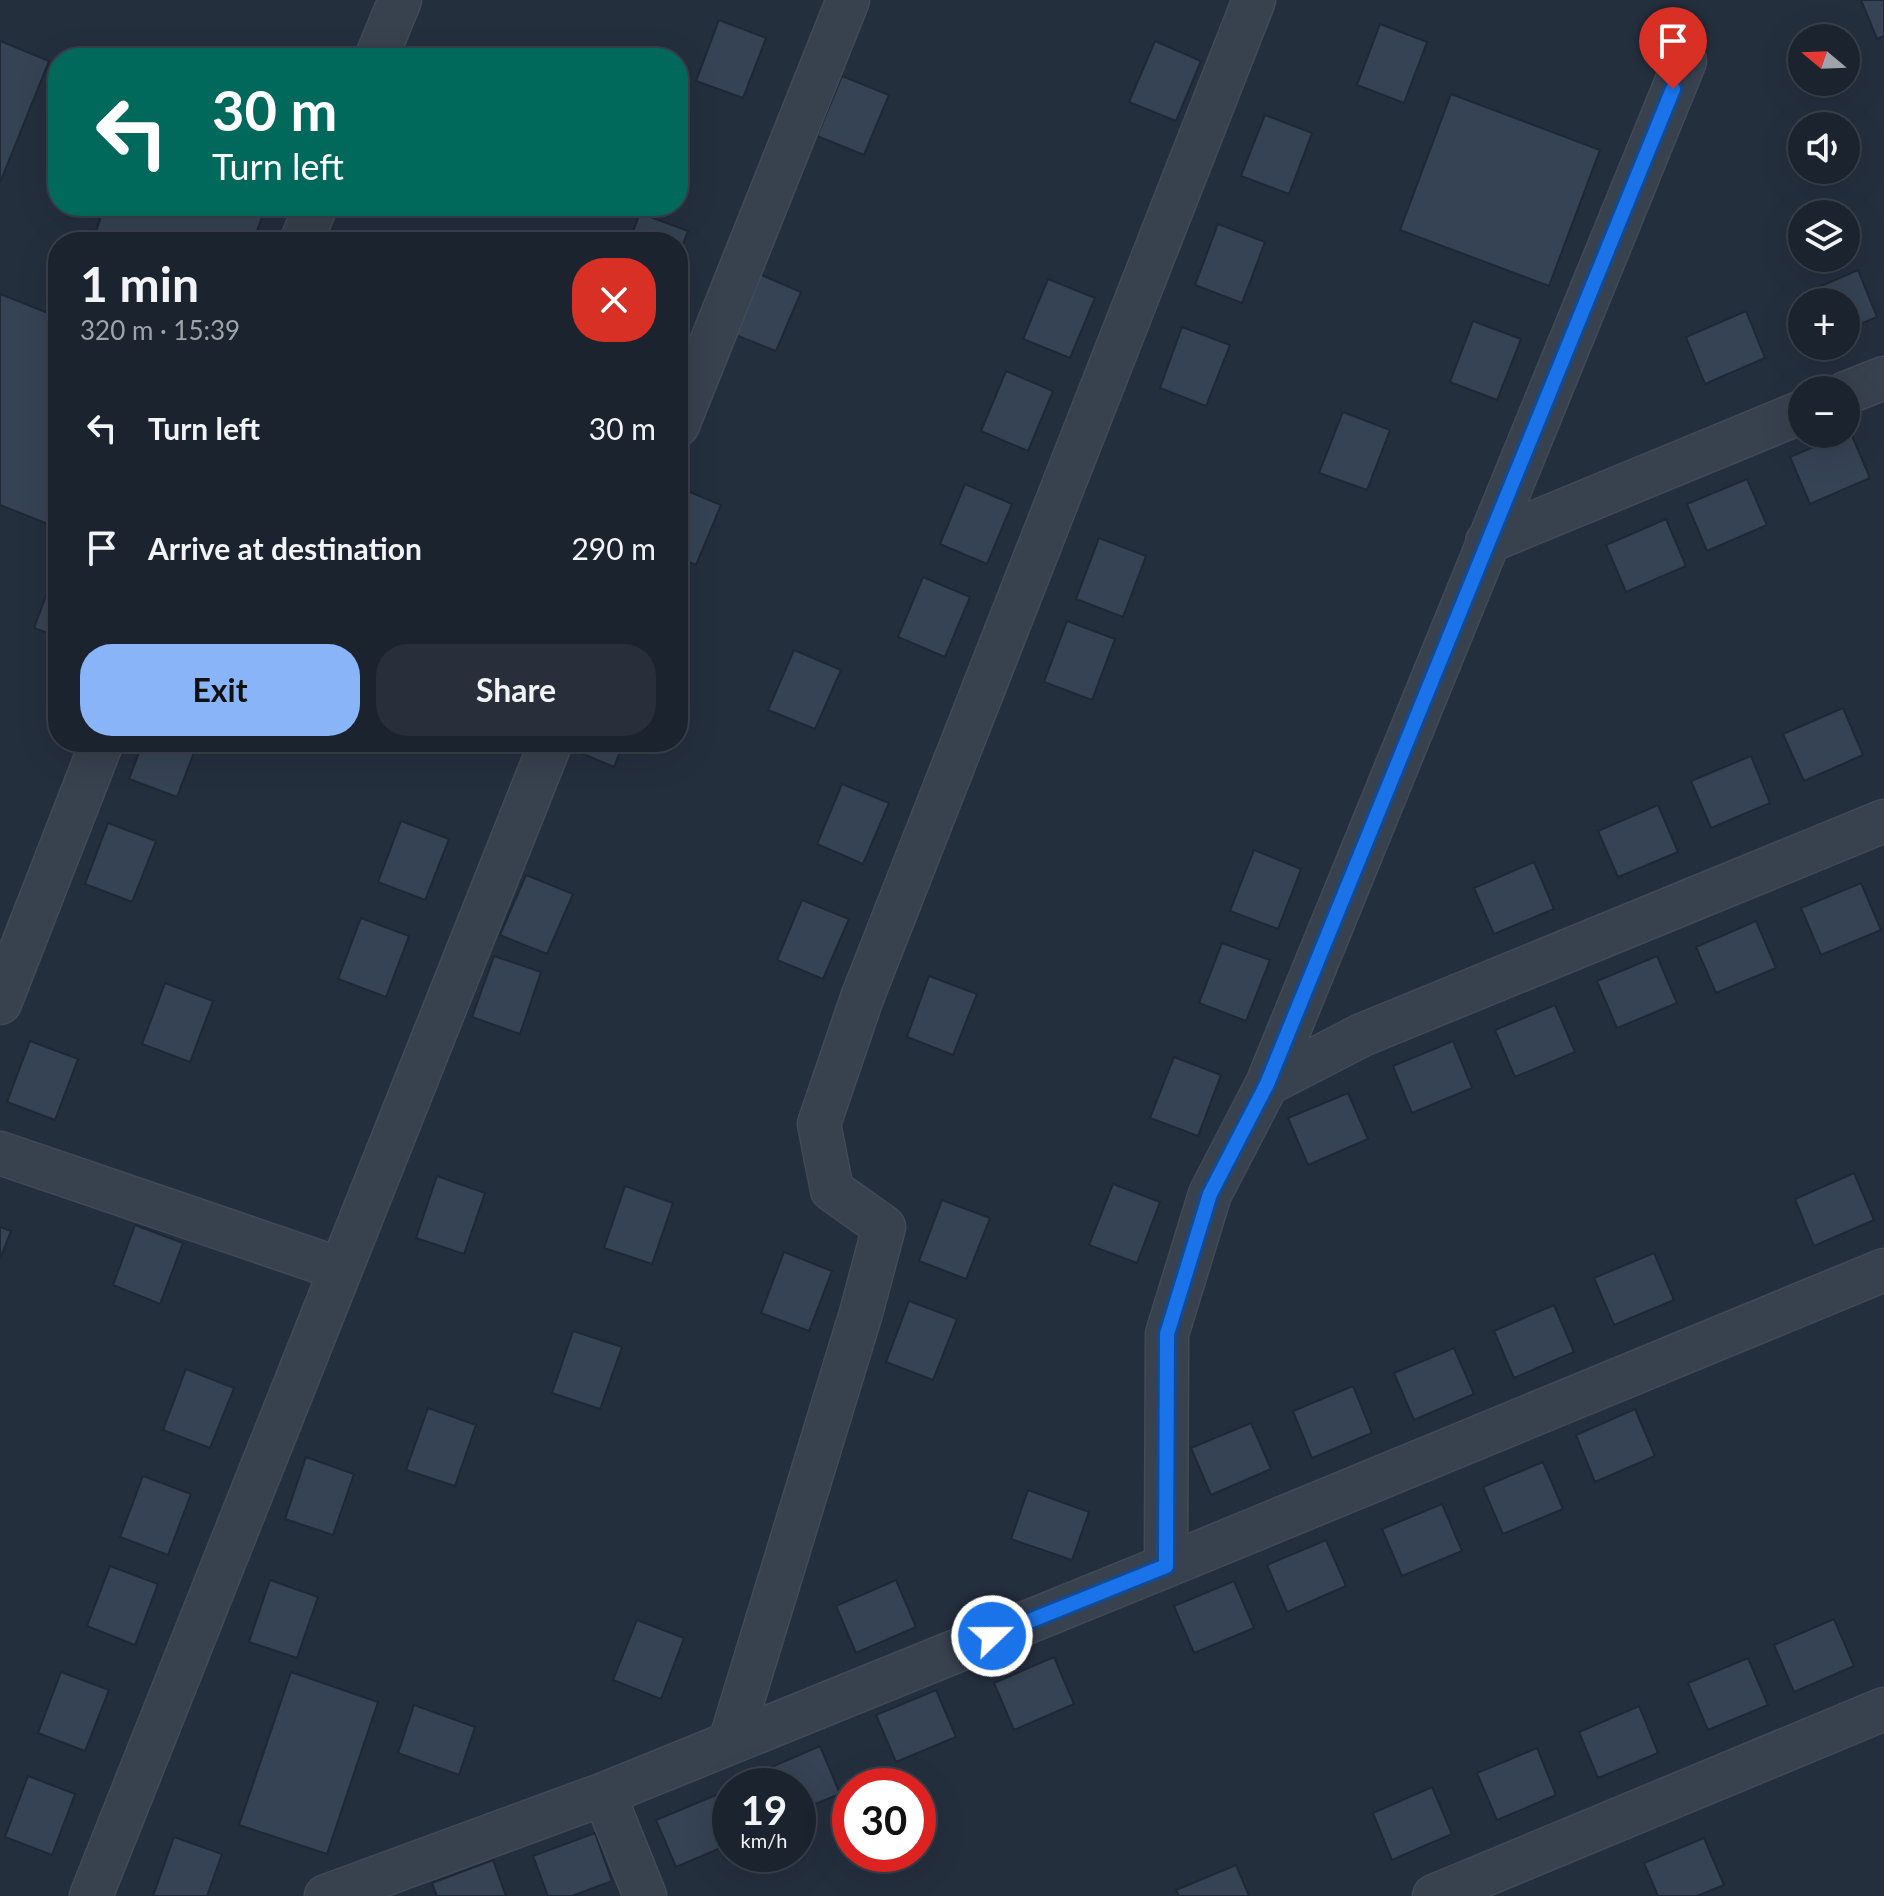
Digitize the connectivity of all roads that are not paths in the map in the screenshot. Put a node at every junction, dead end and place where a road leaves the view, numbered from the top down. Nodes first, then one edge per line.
1 (400, 0) edge
2 (848, 0) edge
3 (1254, 0) edge
4 (380, 48) edge
5 (1685, 61) dead end
6 (1884, 378) edge
7 (1860, 387) edge
8 (688, 400) edge
9 (1788, 418) edge
10 (1487, 542) junction
11 (98, 752) edge
12 (547, 752) edge
13 (1884, 821) edge
14 (0, 1003) edge
15 (1267, 1084) junction
16 (0, 1153) edge
17 (340, 1269) junction
18 (1884, 1270) edge
19 (1166, 1566) junction
20 (1884, 1709) edge
21 (730, 1742) junction
22 (604, 1794) junction
23 (91, 1896) edge
24 (326, 1896) edge
25 (645, 1896) edge
26 (1434, 1896) edge

1 - 4 street
2 - 8 street
3 - 21 street
5 - 10 street
6 - 7 street
9 - 10 street
10 - 15 street
11 - 14 street
12 - 17 street
13 - 15 street
15 - 19 street
16 - 17 street
17 - 23 street
18 - 19 street
19 - 21 street
20 - 26 street
21 - 22 street
22 - 24 street
22 - 25 street

